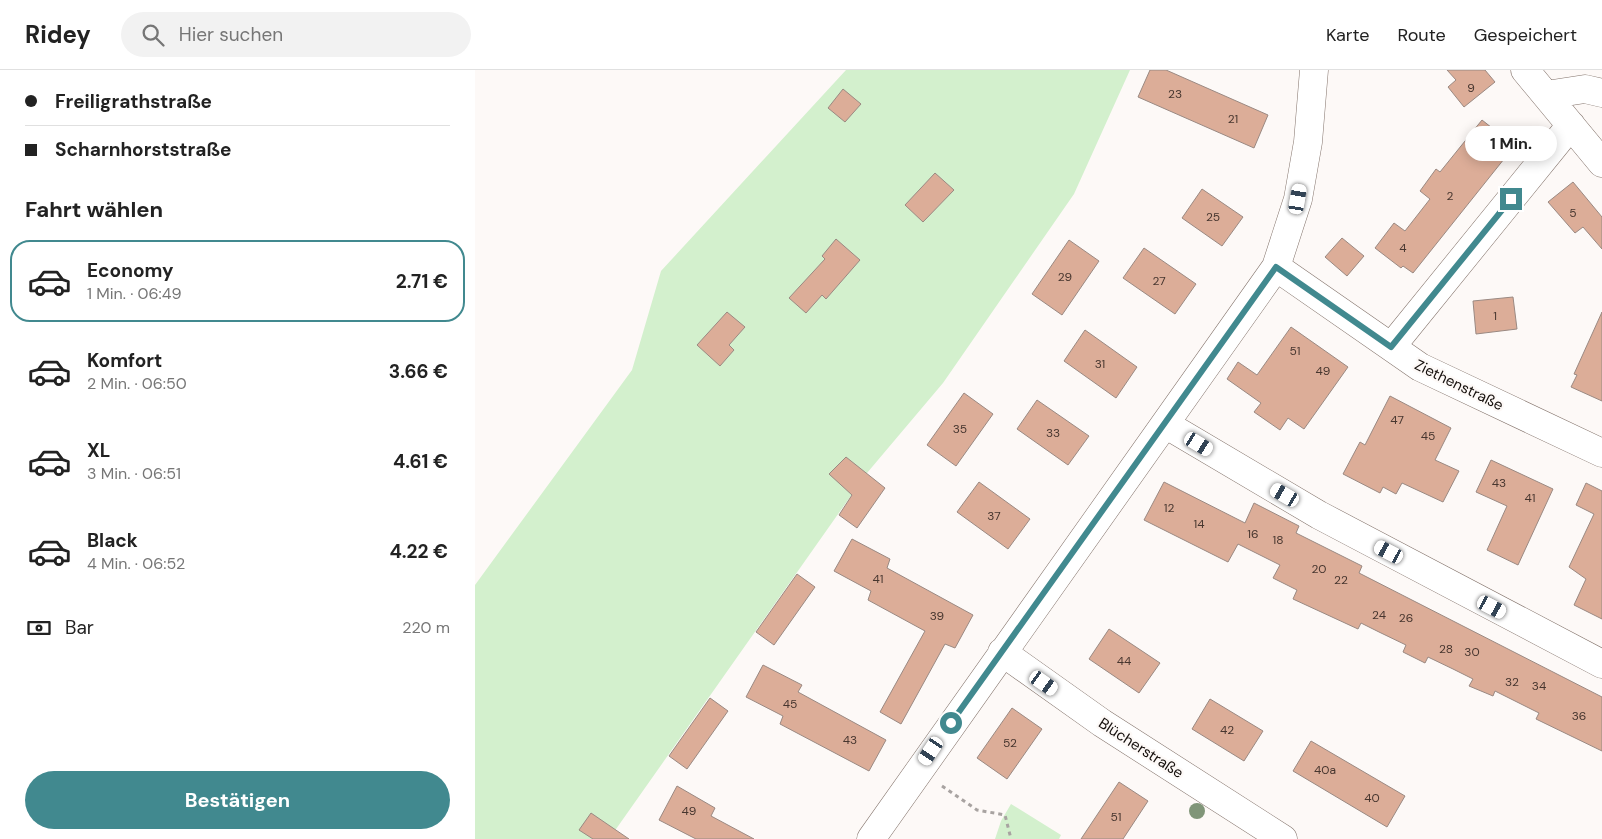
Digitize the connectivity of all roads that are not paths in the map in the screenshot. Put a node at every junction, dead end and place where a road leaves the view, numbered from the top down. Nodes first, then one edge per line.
1 (1314, 70) edge
2 (1525, 70) edge
3 (1602, 93) edge
4 (1546, 95) junction
5 (1571, 124) junction
6 (1602, 164) edge
7 (1276, 267) junction
8 (1391, 347) junction
9 (1165, 424) junction
10 (1602, 452) edge
11 (1001, 652) junction
12 (1602, 664) edge
13 (871, 839) edge
14 (1283, 839) edge

1 - 7 street
2 - 4 street
3 - 4 street
4 - 5 street
5 - 6 street
5 - 8 street
7 - 8 street, Ziethenstraße
7 - 9 street
8 - 10 street, Ziethenstraße
9 - 11 street
9 - 12 street
11 - 13 street
11 - 14 street, Blücherstraße

